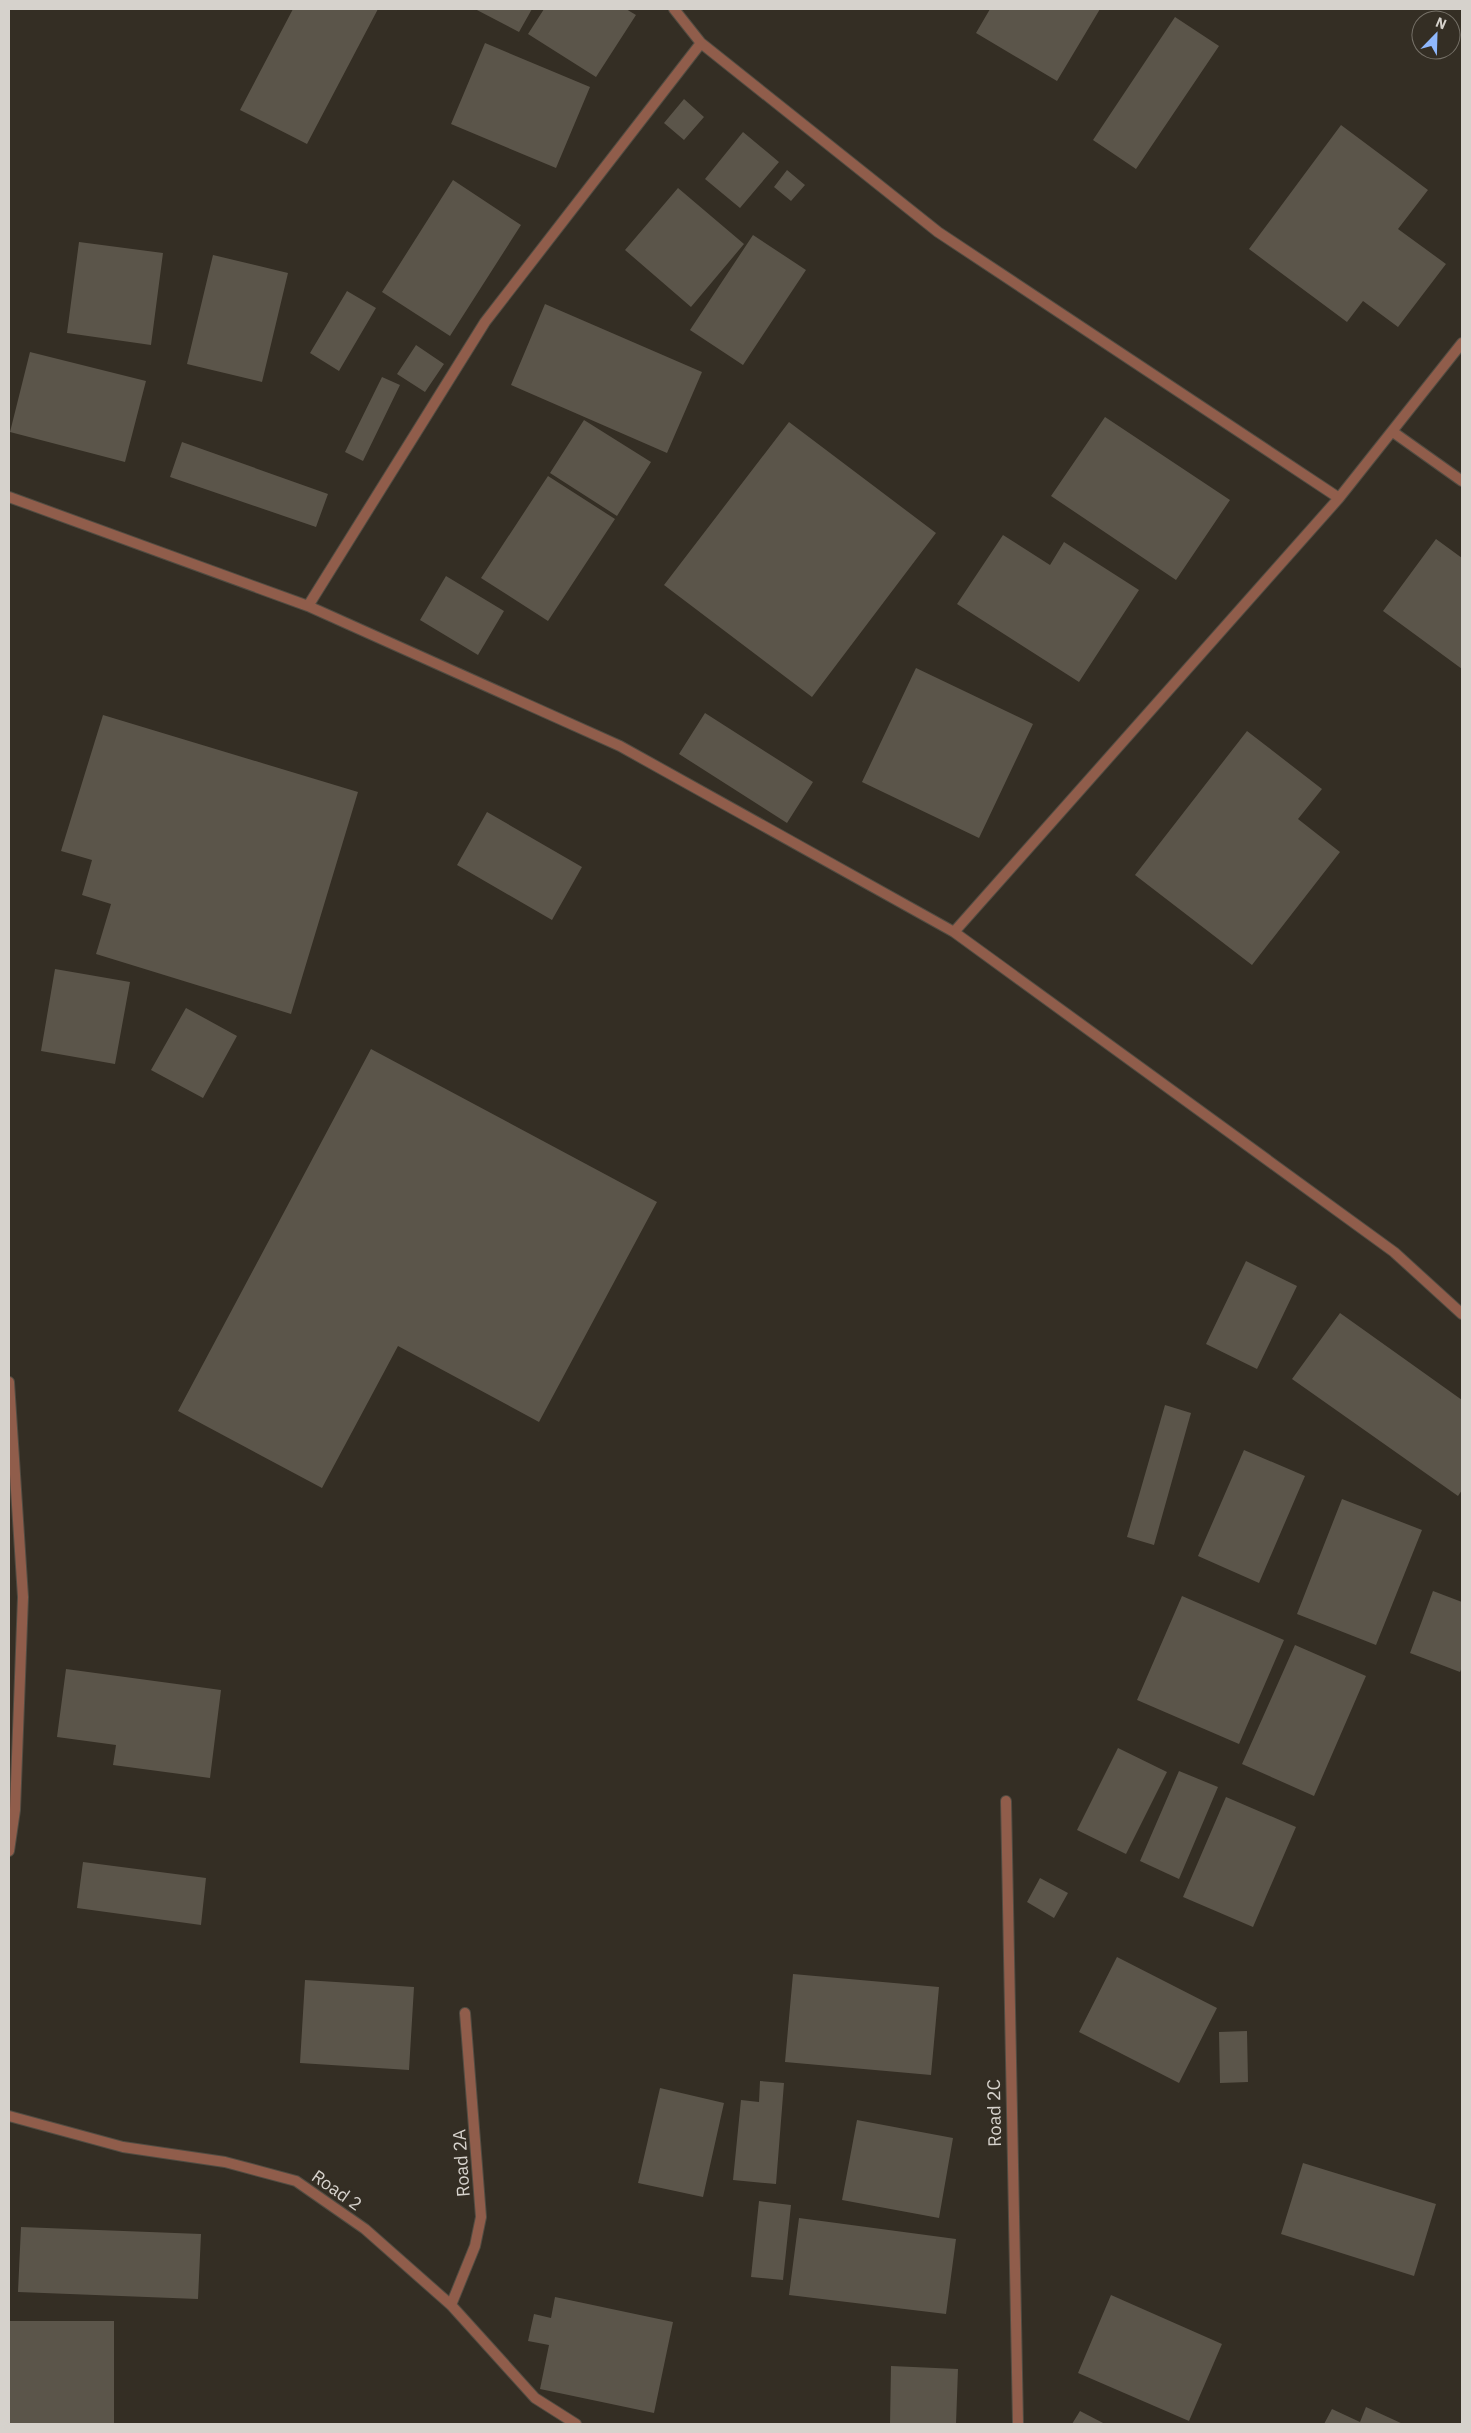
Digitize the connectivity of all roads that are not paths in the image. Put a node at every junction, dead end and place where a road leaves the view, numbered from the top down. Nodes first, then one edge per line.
1 (674, 9) edge
2 (701, 43) junction
3 (1462, 343) edge
4 (1393, 432) junction
5 (1462, 481) edge
6 (9, 497) edge
7 (1339, 498) junction
8 (308, 606) junction
9 (954, 932) junction
10 (1462, 1314) edge
11 (9, 1382) edge
12 (1006, 1801) dead end
13 (9, 1852) edge
14 (465, 2013) dead end
15 (9, 2116) edge
16 (451, 2305) junction
17 (576, 2424) edge
18 (1018, 2424) edge

1 - 2 street
2 - 7 street
2 - 8 street
3 - 4 street
4 - 5 street
4 - 7 street
6 - 8 street
7 - 9 street
8 - 9 street
9 - 10 street
11 - 13 street
12 - 18 street, Road 2C
14 - 16 street, Road 2A
15 - 16 street, Road 2
16 - 17 street, Road 2

